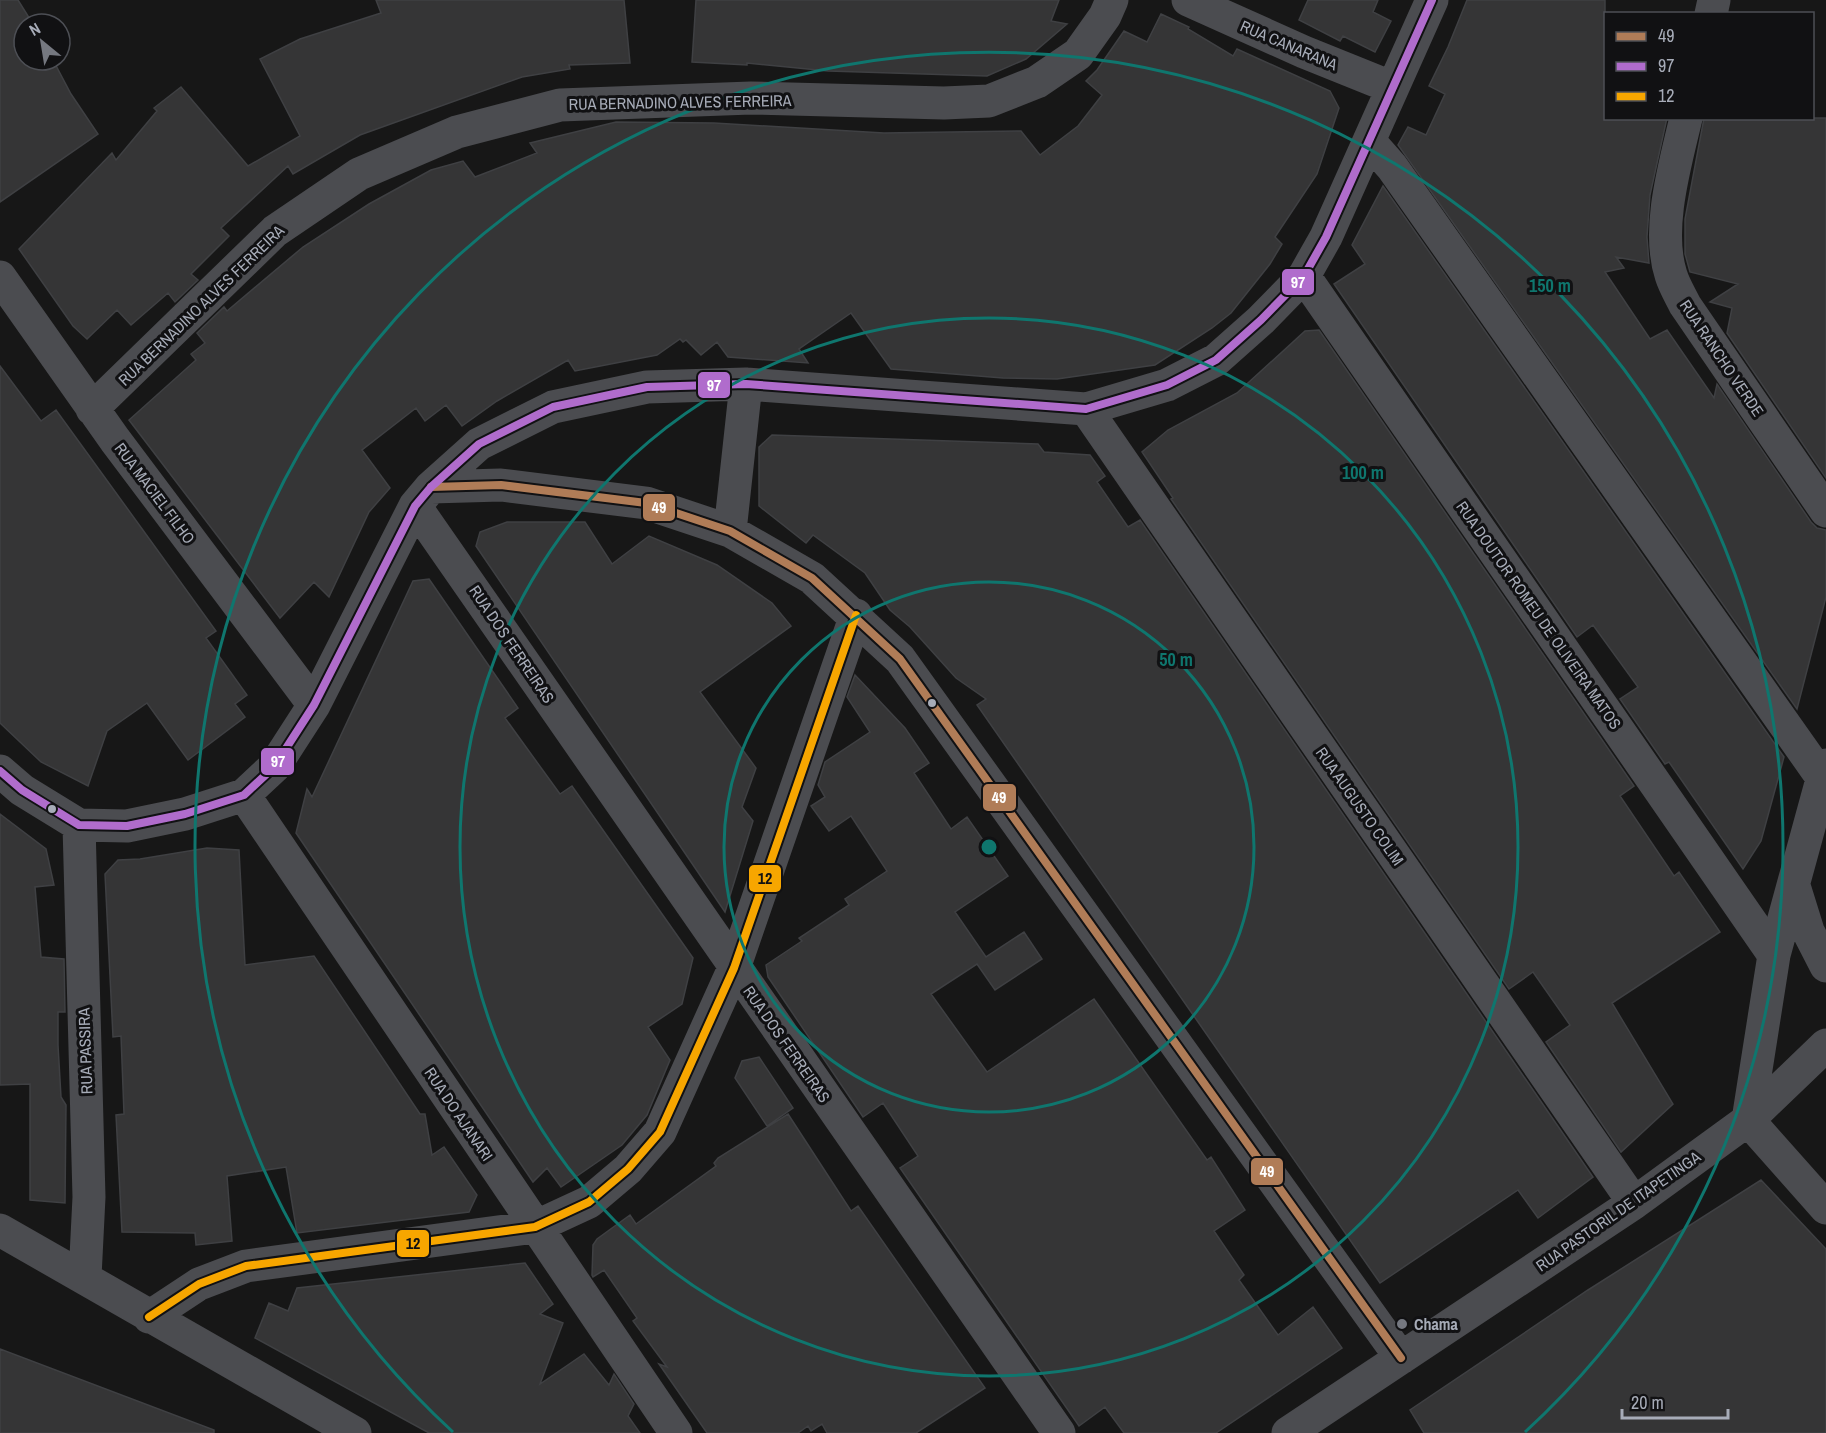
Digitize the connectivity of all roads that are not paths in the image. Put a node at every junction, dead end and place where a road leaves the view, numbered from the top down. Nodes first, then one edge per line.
1 (1112, 0) edge
2 (1188, 0) edge
3 (1432, 0) edge
4 (1391, 87) junction
5 (1686, 120) edge
6 (1370, 142) junction
7 (1304, 276) junction
8 (0, 277) edge
9 (746, 384) junction
10 (92, 409) junction
11 (1086, 409) junction
12 (423, 496) junction
13 (1826, 511) edge
14 (730, 531) junction
15 (856, 615) junction
16 (314, 705) junction
17 (0, 771) edge
18 (1824, 772) edge
19 (244, 795) junction
20 (79, 825) junction
21 (1794, 886) junction
22 (1774, 955) junction
23 (1826, 966) edge
24 (734, 968) junction
25 (1826, 1045) edge
26 (1748, 1120) junction
27 (1634, 1203) junction
28 (1826, 1208) edge
29 (535, 1227) junction
30 (0, 1230) edge
31 (86, 1277) junction
32 (149, 1317) junction
33 (1401, 1358) junction
34 (355, 1433) edge
35 (676, 1433) edge
36 (1059, 1433) edge
37 (1288, 1433) edge

1 - 10 street, RUA BERNADINO ALVES FERREIRA
2 - 4 street, RUA CANARANA
3 - 4 street
4 - 6 street
5 - 13 street, RUA RANCHO VERDE
6 - 7 street
6 - 18 street
7 - 11 street
7 - 22 street, RUA DOUTOR ROMEU DE OLIVEIRA MATOS
8 - 10 street, RUA MACIEL FILHO
9 - 11 street
9 - 12 street
9 - 14 street
10 - 16 street, RUA MACIEL FILHO
11 - 27 street, RUA AUGUSTO COLIM
12 - 14 street
12 - 16 street
12 - 24 street, RUA DOS FERREIRAS
14 - 15 street
15 - 24 street
15 - 33 street
16 - 19 street
17 - 20 street
18 - 21 street
19 - 20 street
19 - 29 street, RUA DO AJANARI
20 - 31 street, RUA PASSIRA
21 - 22 street
21 - 23 street
22 - 26 street
24 - 29 street
24 - 36 street, RUA DOS FERREIRAS
25 - 26 street, RUA PASTORIL DE ITAPETINGA
26 - 27 street, RUA PASTORIL DE ITAPETINGA
26 - 28 street
27 - 33 street, RUA PASTORIL DE ITAPETINGA
29 - 32 street
29 - 35 street, RUA DO AJANARI
30 - 31 street
31 - 32 street
32 - 34 street
33 - 37 street, RUA PASTORIL DE ITAPETINGA

